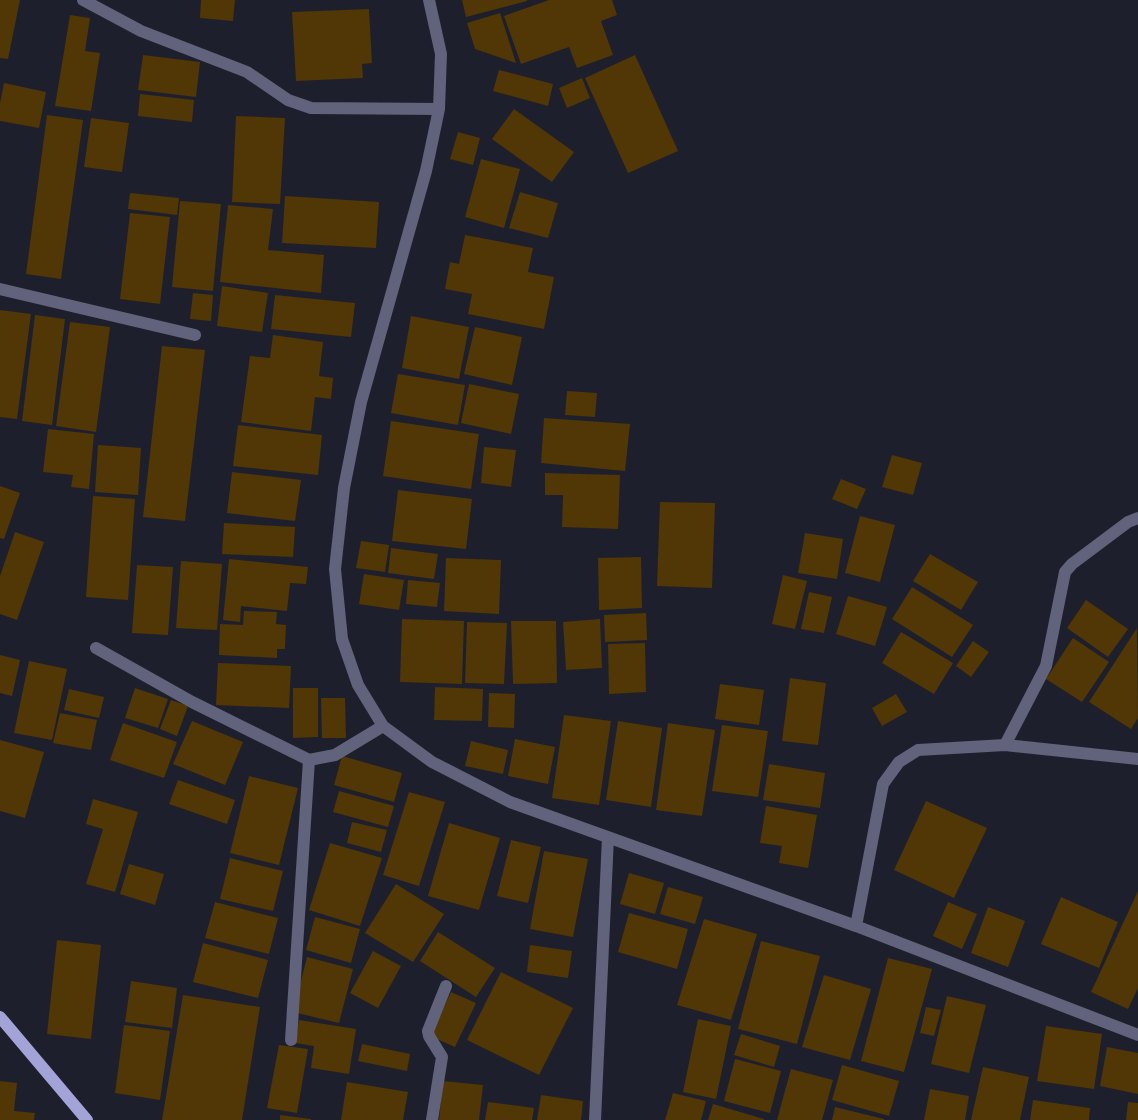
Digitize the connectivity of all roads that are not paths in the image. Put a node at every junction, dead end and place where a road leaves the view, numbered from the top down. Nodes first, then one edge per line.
1 (83, 0) edge
2 (429, 0) edge
3 (439, 109) junction
4 (0, 289) edge
5 (195, 335) dead end
6 (1138, 518) edge
7 (96, 648) dead end
8 (383, 726) junction
9 (1005, 745) junction
10 (1138, 759) edge
11 (309, 760) junction
12 (608, 836) junction
13 (856, 926) junction
14 (446, 986) dead end
15 (0, 1017) edge
16 (1138, 1035) edge
17 (290, 1040) dead end
18 (87, 1120) edge
19 (432, 1120) edge
20 (595, 1120) edge

1 - 3 street
2 - 3 street
3 - 8 street
4 - 5 street
6 - 9 street
7 - 11 street
8 - 11 street
8 - 12 street
9 - 10 street
9 - 13 street
11 - 17 street
12 - 13 street
12 - 20 street
13 - 16 street
14 - 19 street
15 - 18 main road

